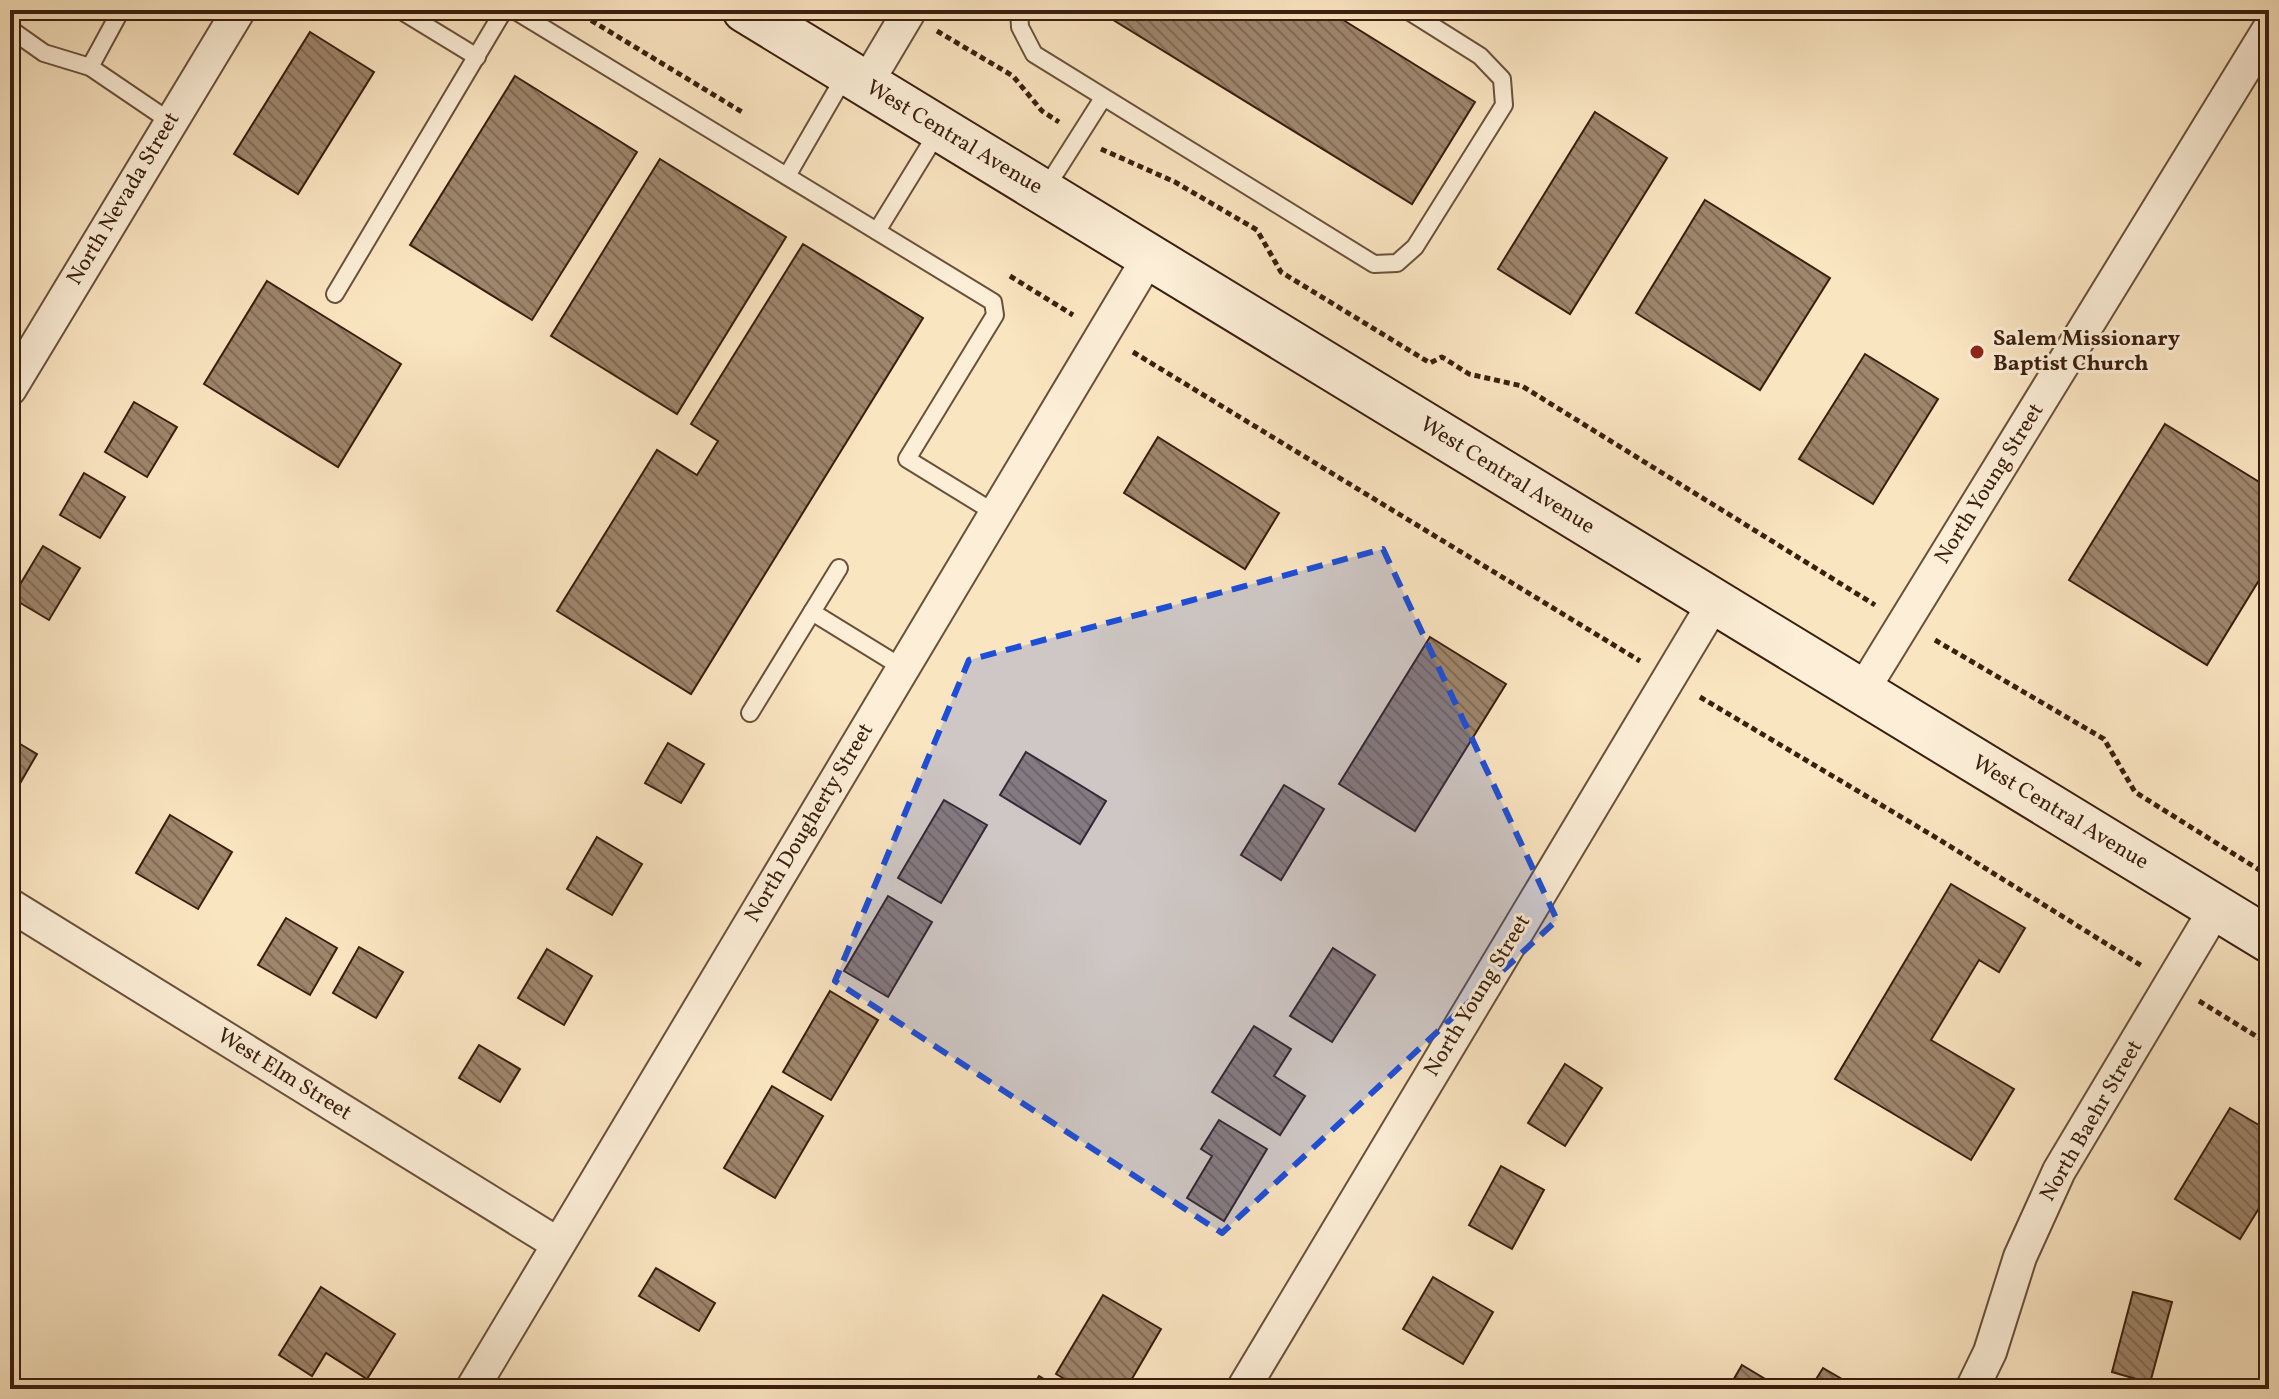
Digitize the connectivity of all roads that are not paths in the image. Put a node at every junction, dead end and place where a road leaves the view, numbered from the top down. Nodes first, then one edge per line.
1 (121, 10) edge
2 (239, 10) edge
3 (400, 10) edge
4 (504, 10) edge
5 (514, 10) edge
6 (745, 10) edge
7 (1019, 10) edge
8 (1407, 10) edge
9 (909, 12) edge
10 (10, 29) edge
11 (2269, 29) edge
12 (477, 57) junction
13 (90, 67) junction
14 (857, 78) junction
15 (1103, 98) junction
16 (171, 122) junction
17 (939, 129) junction
18 (787, 176) junction
19 (1043, 192) junction
20 (877, 231) junction
21 (1149, 257) junction
22 (335, 294) dead end
23 (10, 389) edge
24 (995, 513) junction
25 (839, 568) dead end
26 (1714, 603) junction
27 (812, 612) junction
28 (903, 668) junction
29 (1861, 693) junction
30 (750, 713) dead end
31 (10, 905) edge
32 (2216, 908) junction
33 (2269, 940) edge
34 (558, 1244) junction
35 (472, 1389) edge
36 (1243, 1389) edge
37 (1972, 1389) edge

1 - 13 lane
2 - 16 street, North Nevada Street
3 - 12 lane
4 - 12 lane
5 - 18 lane
6 - 14 main road, West Central Avenue
7 - 15 lane
8 - 15 lane
9 - 14 street
10 - 13 lane
11 - 29 street, North Young Street
12 - 22 lane
13 - 16 lane
14 - 17 main road, West Central Avenue
14 - 18 lane
15 - 19 lane
16 - 23 street, North Nevada Street
17 - 19 main road, West Central Avenue
17 - 20 lane
18 - 20 lane
19 - 21 main road, West Central Avenue
20 - 24 lane
21 - 24 street, North Dougherty Street
21 - 26 main road, West Central Avenue
24 - 28 street, North Dougherty Street
25 - 27 lane
26 - 29 main road, West Central Avenue
26 - 36 street, North Young Street
27 - 28 lane
27 - 30 lane
28 - 34 street, North Dougherty Street
29 - 32 main road, West Central Avenue
31 - 34 street, West Elm Street
32 - 33 main road, West Central Avenue
32 - 37 street, North Baehr Street
34 - 35 street, North Dougherty Street

